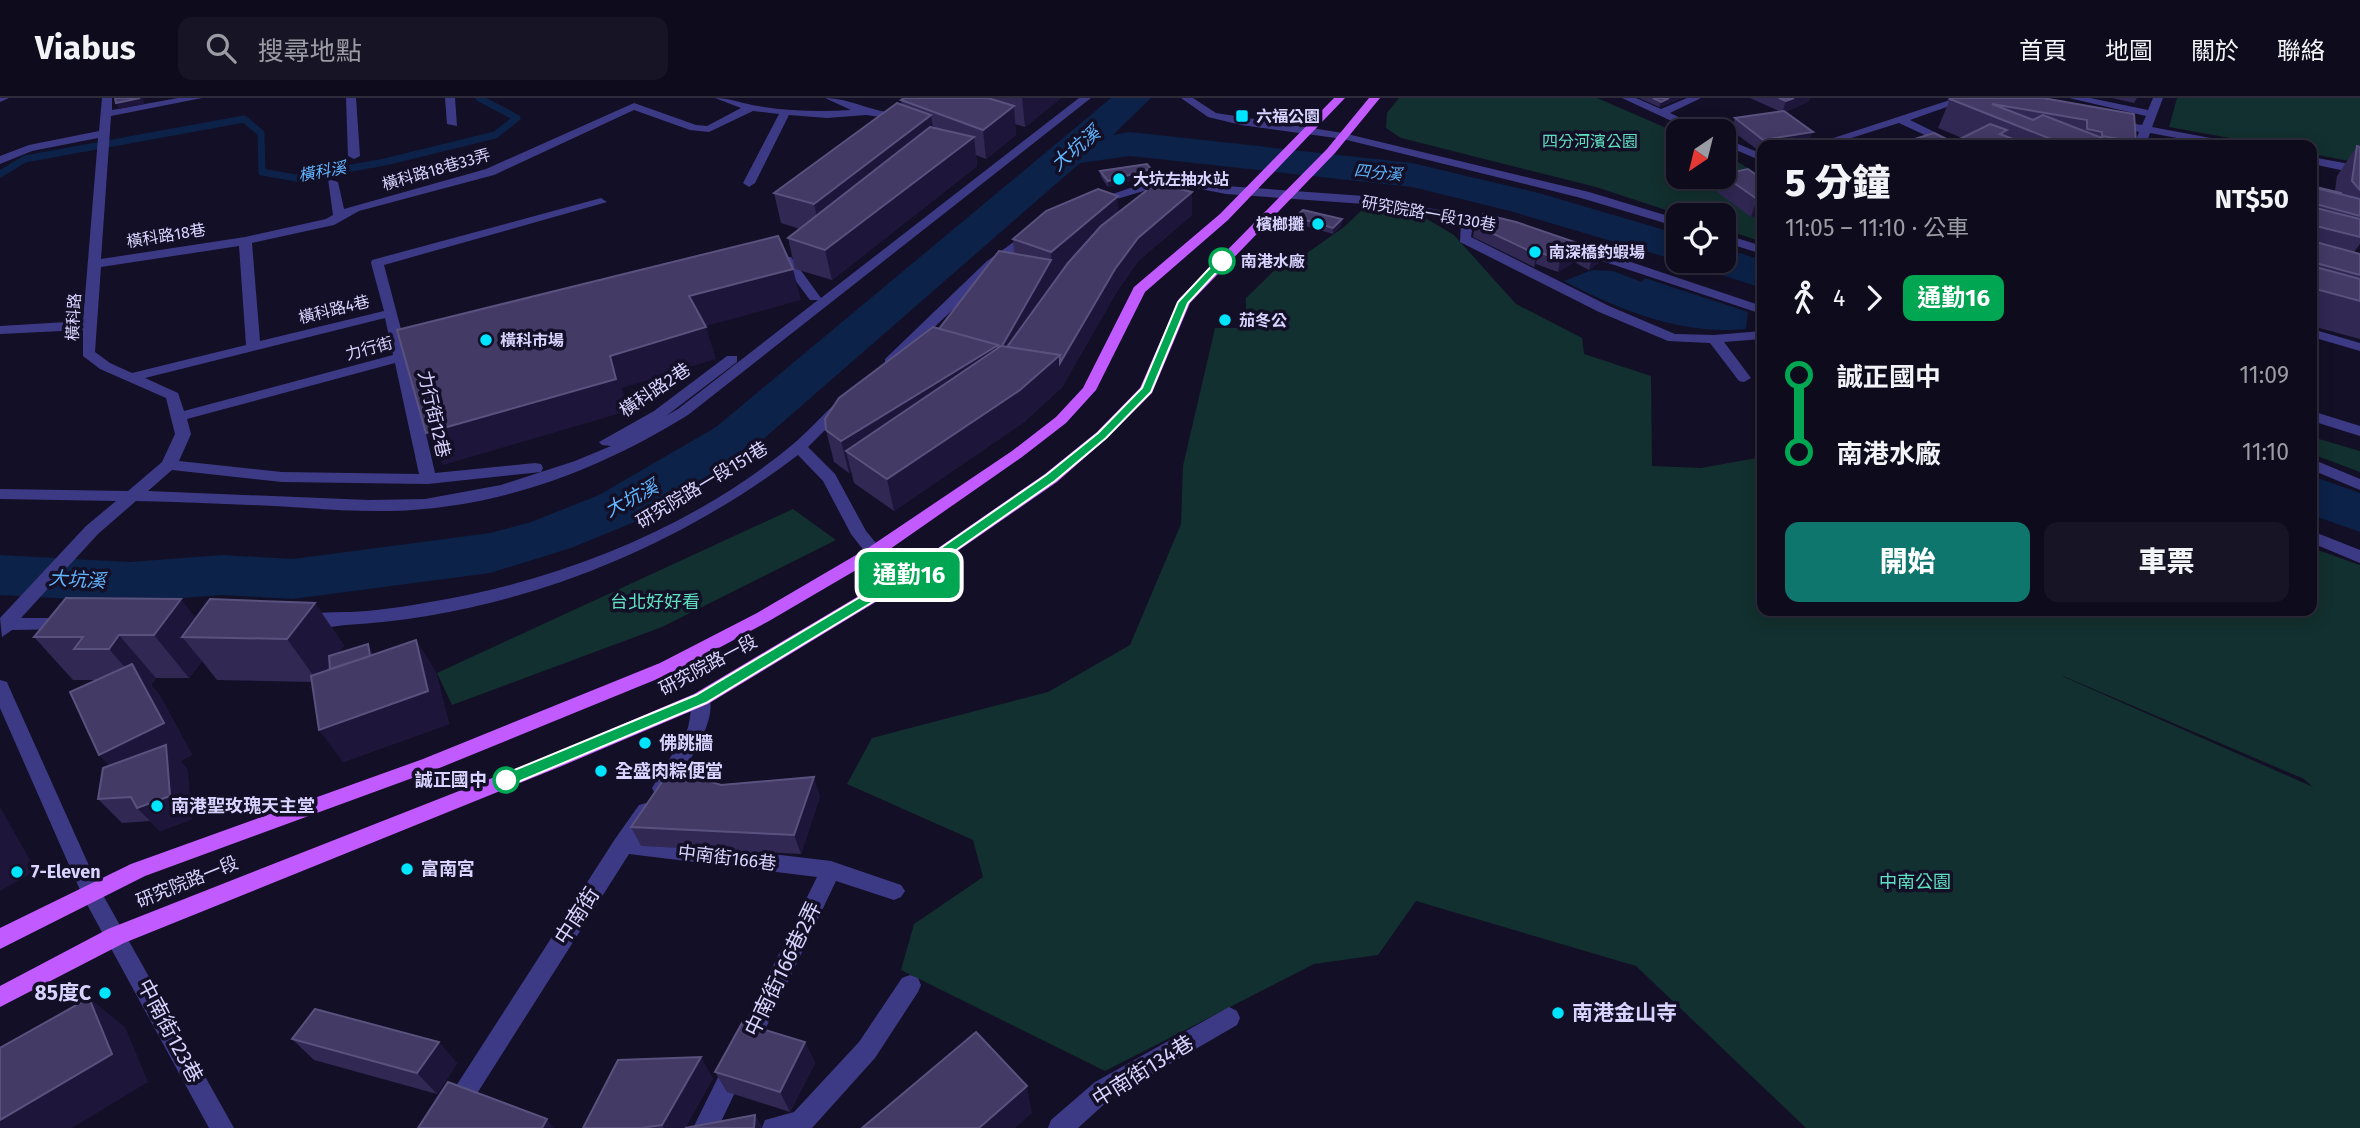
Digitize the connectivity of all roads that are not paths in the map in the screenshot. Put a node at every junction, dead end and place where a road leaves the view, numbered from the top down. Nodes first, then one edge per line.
1 (107, 98) edge
2 (197, 98) edge
3 (351, 98) edge
4 (450, 98) edge
5 (720, 98) edge
6 (830, 98) edge
7 (1077, 98) edge
8 (1086, 98) edge
9 (1186, 98) edge
10 (1340, 98) edge
11 (1375, 98) edge
12 (1627, 98) edge
13 (1696, 98) edge
14 (1966, 98) edge
15 (2074, 98) edge
16 (2158, 98) edge
17 (943, 104) edge
18 (751, 108) junction
19 (864, 112) junction
20 (785, 113) junction
21 (1660, 113) junction
22 (105, 114) junction
23 (2152, 114) junction
24 (906, 117) junction
25 (1674, 119) edge
26 (1901, 120) junction
27 (2096, 120) edge
28 (453, 124) dead end
29 (901, 129) edge
30 (2146, 129) junction
31 (1306, 133) junction
32 (1343, 136) junction
33 (103, 140) junction
34 (1835, 140) edge
35 (1944, 140) edge
36 (2142, 140) edge
37 (2205, 140) edge
38 (1736, 146) edge
39 (354, 156) dead end
40 (1757, 156) edge
41 (0, 159) edge
42 (2317, 162) edge
43 (2360, 170) edge
44 (332, 182) dead end
45 (749, 183) dead end
46 (1256, 185) junction
47 (1296, 188) junction
48 (601, 202) dead end
49 (1082, 204) edge
50 (339, 215) junction
51 (1468, 218) junction
52 (1666, 219) edge
53 (1045, 222) edge
54 (1508, 227) edge
55 (245, 241) junction
56 (1736, 242) edge
57 (1560, 243) edge
58 (1757, 248) edge
59 (800, 256) edge
60 (93, 264) junction
61 (814, 297) junction
62 (1757, 308) edge
63 (391, 313) junction
64 (90, 325) junction
65 (0, 330) edge
66 (2317, 333) edge
67 (1757, 335) edge
68 (1714, 339) junction
69 (2360, 346) edge
70 (253, 347) junction
71 (441, 347) edge
72 (401, 358) junction
73 (879, 372) edge
74 (132, 377) junction
75 (1744, 378) dead end
76 (859, 390) edge
77 (178, 417) junction
78 (2317, 418) edge
79 (2360, 431) edge
80 (799, 447) junction
81 (169, 465) junction
82 (2317, 466) edge
83 (517, 472) junction
84 (428, 479) junction
85 (2360, 485) edge
86 (0, 494) edge
87 (132, 495) junction
88 (265, 500) junction
89 (2317, 539) edge
90 (874, 552) junction
91 (2360, 557) edge
92 (905, 577) junction
93 (285, 622) edge
94 (76, 624) edge
95 (2, 628) edge
96 (0, 687) edge
97 (701, 699) junction
98 (622, 845) junction
99 (831, 870) junction
100 (894, 891) dead end
101 (91, 893) junction
102 (116, 936) junction
103 (0, 939) edge
104 (910, 985) dead end
105 (0, 997) edge
106 (1229, 1018) dead end
107 (222, 1128) edge
108 (441, 1128) edge
109 (705, 1128) edge
110 (774, 1128) edge
111 (1060, 1128) edge

1 - 22 street, 橫科路
2 - 22 street
3 - 39 street
4 - 28 street
5 - 18 street
6 - 19 street
7 - 61 street, 橫科路2巷
8 - 88 street
9 - 31 street
10 - 31 main road, 研究院路一段
11 - 32 main road, 研究院路一段
12 - 21 street
13 - 21 street
14 - 26 street
15 - 23 street
16 - 23 street
17 - 24 street
18 - 20 street
18 - 50 street, 橫科路18巷33弄
19 - 20 street
19 - 24 street
20 - 45 street
21 - 25 street
22 - 33 street, 橫科路
23 - 30 street
24 - 29 street
26 - 34 street
26 - 35 street
27 - 30 street
30 - 36 street
30 - 37 street
31 - 32 street
31 - 46 main road, 研究院路一段
32 - 47 main road, 研究院路一段
32 - 52 street
33 - 41 street
33 - 60 street, 橫科路
38 - 40 street
42 - 43 street
44 - 50 street
46 - 47 street, 研究院路一段130巷
46 - 49 street
46 - 90 main road, 研究院路一段
47 - 51 street, 研究院路一段130巷
47 - 92 main road, 研究院路一段
48 - 63 street, 橫科路4巷
50 - 55 street, 橫科路18巷33弄
51 - 54 street, 研究院路一段130巷
51 - 68 street
53 - 73 street
55 - 60 street, 橫科路18巷
55 - 70 street
56 - 58 street
57 - 62 street
59 - 61 street
60 - 64 street, 橫科路
61 - 83 street, 橫科路2巷
63 - 70 street, 橫科路4巷
63 - 72 street, 力行街12巷
64 - 65 street
64 - 74 street, 橫科路
66 - 69 street
67 - 68 street
68 - 75 street
70 - 74 street, 橫科路4巷
71 - 72 street, 力行街
72 - 77 street, 力行街
72 - 84 street, 力行街12巷
74 - 77 street, 橫科路
76 - 80 street, 研究院路一段151巷
77 - 81 street
78 - 79 street
80 - 90 street
80 - 93 street, 研究院路一段151巷
81 - 84 street, 橫科路2巷
81 - 87 street
82 - 85 street
83 - 84 street, 橫科路2巷
83 - 88 street
86 - 87 street
87 - 88 street
87 - 95 street
89 - 91 street
90 - 92 street
90 - 101 main road, 研究院路一段
92 - 97 main road, 研究院路一段
94 - 95 street
96 - 101 street, 中南街123巷
97 - 98 street, 中南街
97 - 102 main road, 研究院路一段
98 - 99 street, 中南街166巷
98 - 108 street, 中南街
99 - 100 street
99 - 109 street, 中南街166巷2弄
101 - 102 street, 中南街123巷
101 - 103 main road, 研究院路一段
102 - 105 main road, 研究院路一段
102 - 107 street, 中南街123巷
104 - 110 street
106 - 111 street, 中南街134巷

